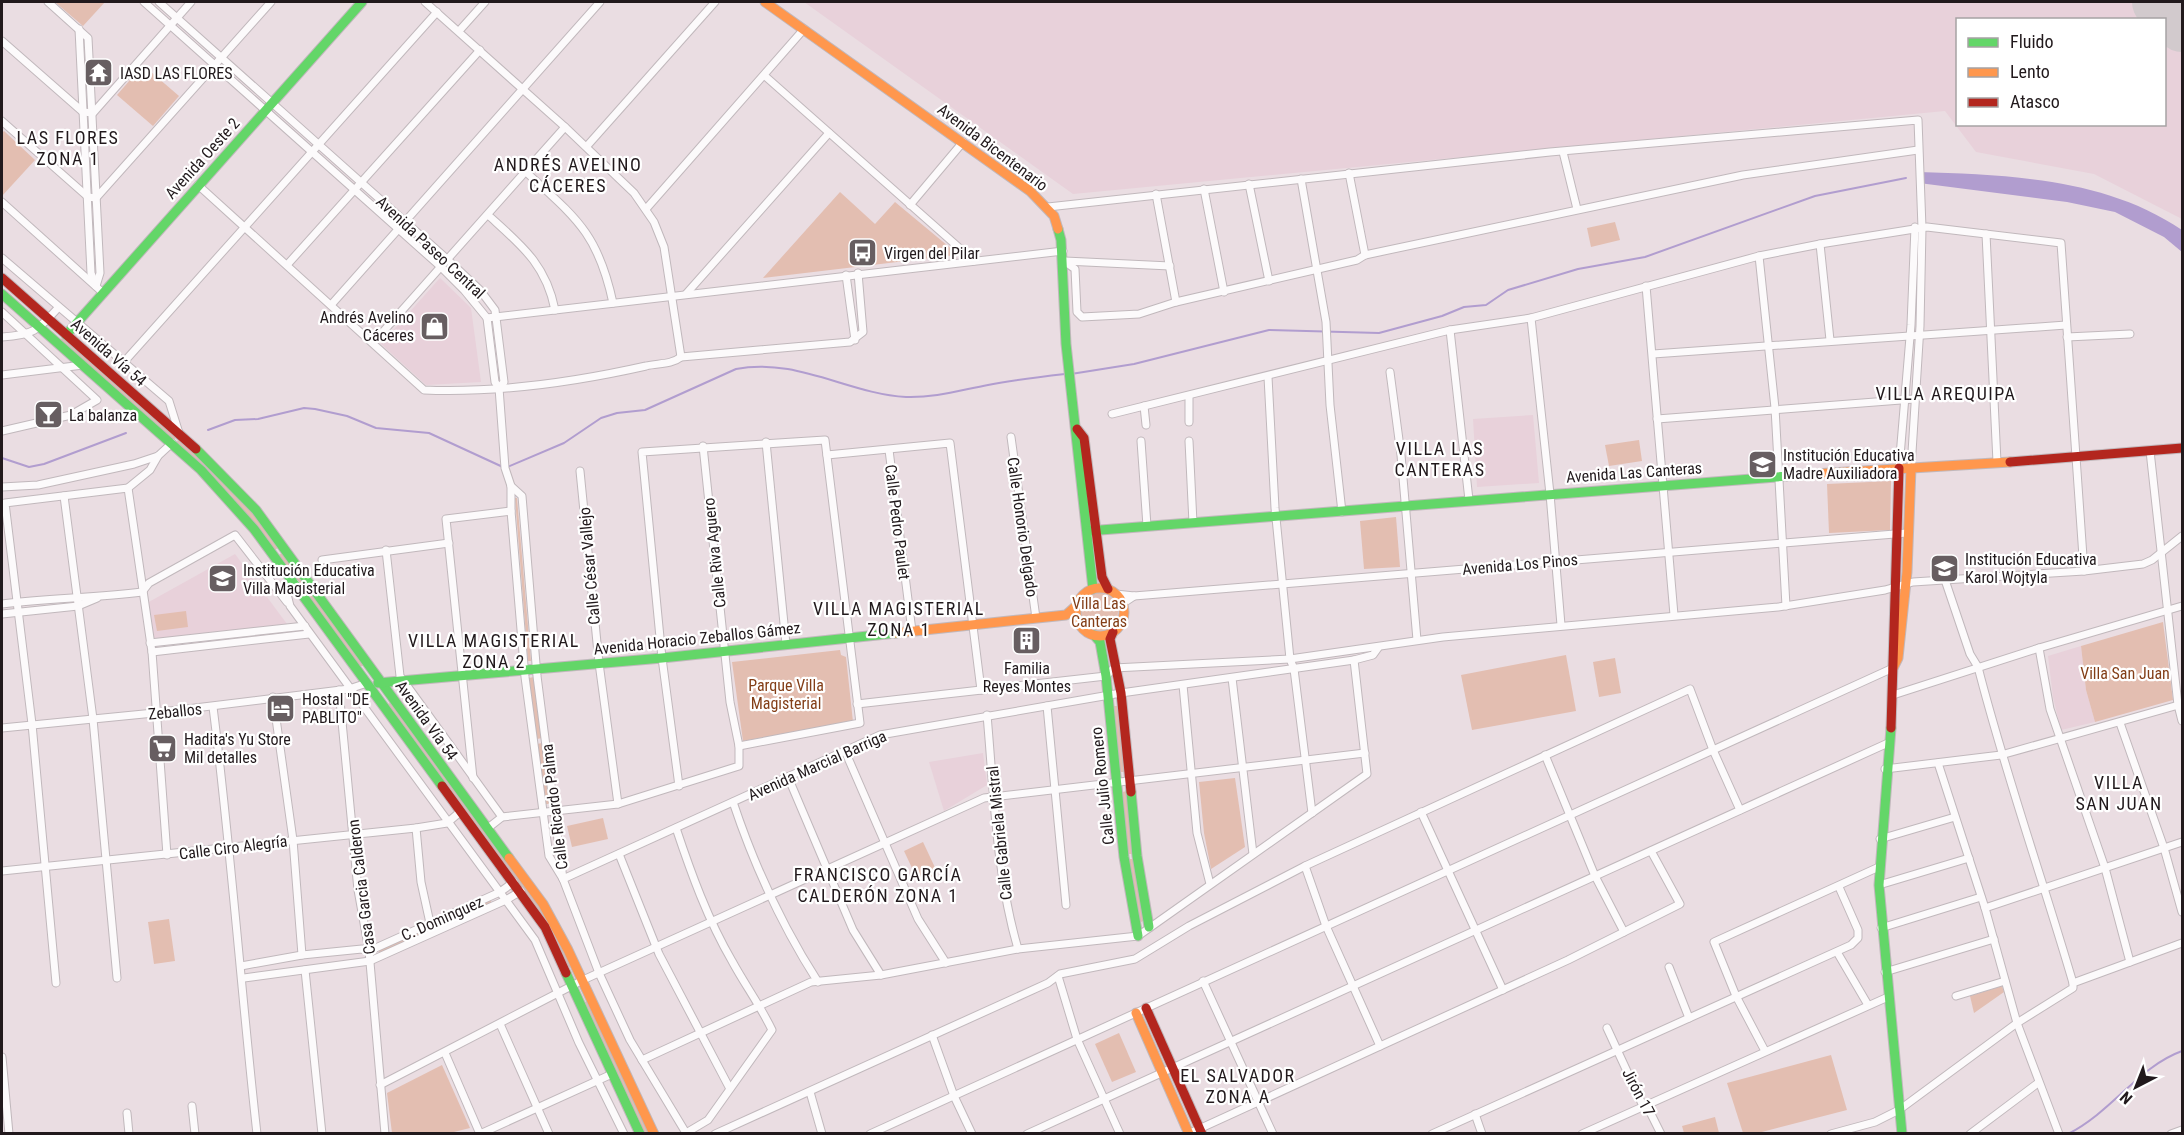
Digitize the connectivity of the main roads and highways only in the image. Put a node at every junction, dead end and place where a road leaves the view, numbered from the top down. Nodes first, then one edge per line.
1 (362, 2) edge
2 (765, 2) edge
3 (2, 278) edge
4 (2, 294) edge
5 (66, 335) junction
6 (2182, 448) edge
7 (1899, 468) junction
8 (1911, 468) junction
9 (1092, 531) junction
10 (1902, 533) junction
11 (1093, 589) junction
12 (1112, 592) junction
13 (1077, 605) junction
14 (1066, 615) junction
15 (1079, 624) junction
16 (1113, 632) junction
17 (1094, 635) junction
18 (1893, 668) junction
19 (367, 683) junction
20 (381, 683) junction
21 (1149, 927) road end
22 (1138, 936) road end
23 (1146, 1008) road end
24 (1136, 1013) road end
25 (1201, 1131) edge
26 (1188, 1133) edge
27 (640, 1134) edge
28 (654, 1134) edge
29 (1902, 1134) edge

1 - 5 main road, Avenida Oeste 2
2 - 9 main road, Avenida Bicentenario
3 - 5 main road, Avenida Vía 54
4 - 19 main road, Avenida Vía 54
5 - 20 main road, Avenida Vía 54
6 - 8 main road, Avenida Las Canteras
7 - 8 main road, Avenida Las Canteras
7 - 9 main road, Avenida Las Canteras
7 - 10 main road
8 - 10 main road
9 - 11 main road, Avenida Bicentenario
9 - 12 main road, Avenida Bicentenario
10 - 18 main road
10 - 18 main road
11 - 12 main road
11 - 13 main road
12 - 16 main road
13 - 14 main road
13 - 15 main road
14 - 15 main road
14 - 20 main road, Avenida Horacio Zeballos Gámez
15 - 17 main road
16 - 17 main road
16 - 21 main road, Calle Julio Romero
17 - 22 main road, Calle Julio Romero
18 - 29 main road
19 - 20 main road, Avenida Horacio Zeballos Gámez
19 - 27 main road, Avenida Vía 54
20 - 28 main road, Avenida Vía 54
23 - 25 main road
24 - 26 main road

